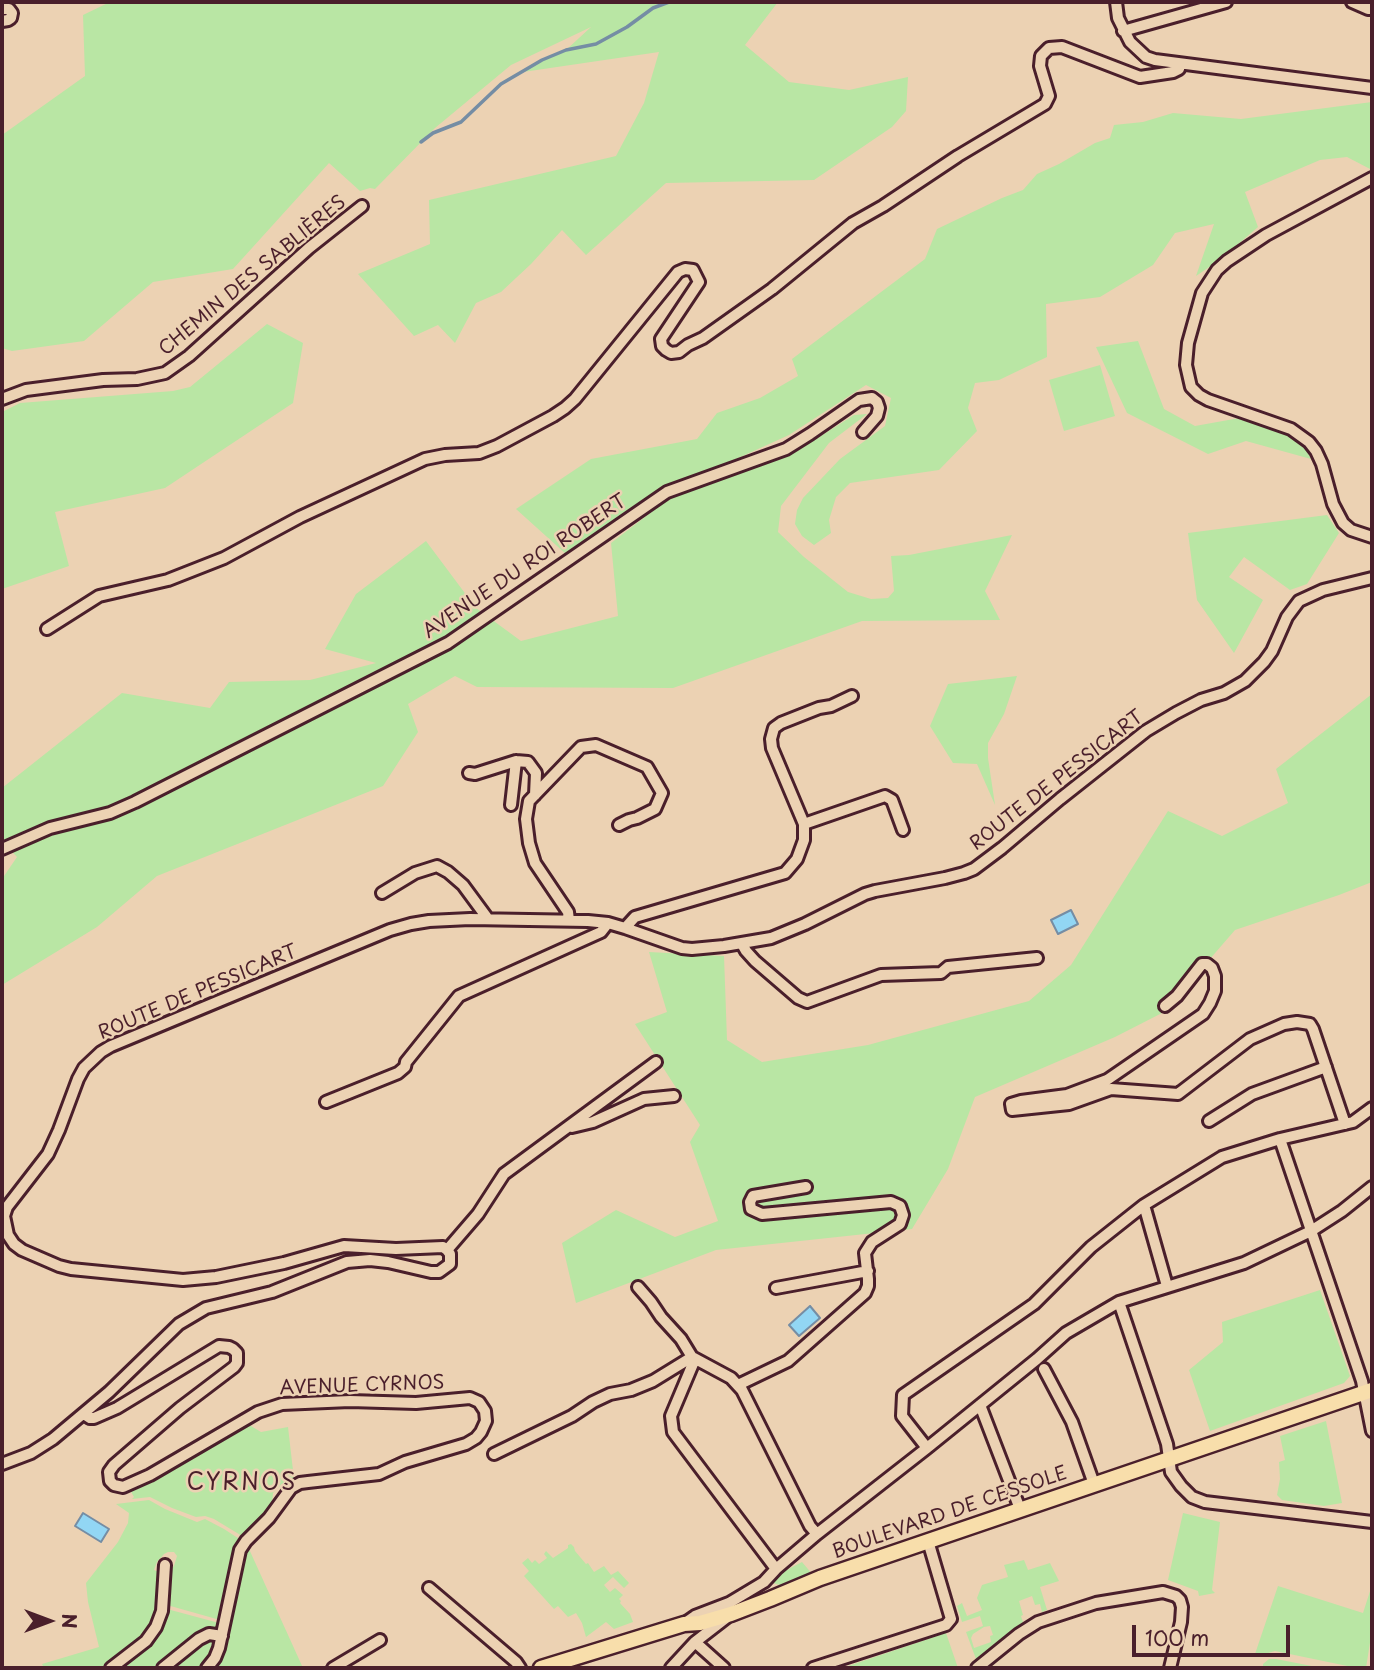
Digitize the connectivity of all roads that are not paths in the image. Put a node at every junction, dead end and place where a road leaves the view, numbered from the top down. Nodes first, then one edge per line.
1 (1116, 2) edge
2 (1226, 2) edge
3 (1352, 2) edge
4 (2, 9) edge
5 (1372, 9) edge
6 (2, 21) edge
7 (1123, 32) junction
8 (1180, 64) junction
9 (1372, 88) edge
10 (1372, 178) edge
11 (362, 206) dead end
12 (2, 399) edge
13 (863, 432) dead end
14 (1372, 537) edge
15 (1372, 578) edge
16 (47, 629) dead end
17 (852, 696) dead end
18 (516, 761) junction
19 (470, 773) dead end
20 (535, 795) junction
21 (511, 805) dead end
22 (804, 824) junction
23 (619, 825) dead end
24 (903, 830) dead end
25 (2, 849) edge
26 (382, 893) dead end
27 (488, 919) junction
28 (569, 920) junction
29 (608, 923) junction
30 (625, 928) junction
31 (742, 944) junction
32 (1037, 958) dead end
33 (1165, 1006) dead end
34 (656, 1062) dead end
35 (1326, 1067) junction
36 (674, 1096) dead end
37 (326, 1102) dead end
38 (1372, 1108) edge
39 (1209, 1121) dead end
40 (1345, 1124) junction
41 (566, 1129) junction
42 (1280, 1139) junction
43 (806, 1187) dead end
44 (1372, 1187) edge
45 (1144, 1205) junction
46 (1311, 1231) junction
47 (447, 1250) junction
48 (867, 1271) junction
49 (1167, 1286) junction
50 (638, 1287) dead end
51 (776, 1288) dead end
52 (1119, 1302) junction
53 (693, 1358) junction
54 (1044, 1369) dead end
55 (738, 1385) junction
56 (1369, 1391) edge
57 (980, 1405) junction
58 (84, 1414) junction
59 (1372, 1431) edge
60 (927, 1448) junction
61 (494, 1454) dead end
62 (1170, 1459) junction
63 (2, 1464) edge
64 (1094, 1484) junction
65 (1020, 1509) junction
66 (1372, 1522) edge
67 (817, 1534) junction
68 (928, 1541) junction
69 (165, 1565) dead end
70 (776, 1569) junction
71 (764, 1582) junction
72 (429, 1588) dead end
73 (791, 1591) junction
74 (731, 1614) junction
75 (690, 1624) junction
76 (222, 1636) junction
77 (380, 1640) dead end
78 (695, 1642) junction
79 (562, 1665) edge
80 (111, 1668) edge
81 (163, 1668) edge
82 (207, 1668) edge
83 (333, 1668) edge
84 (520, 1668) edge
85 (541, 1668) edge
86 (671, 1668) edge
87 (724, 1668) edge
88 (813, 1668) edge
89 (977, 1668) edge
90 (1170, 1668) edge

1 - 7 street
2 - 7 street
3 - 5 street
4 - 6 street
7 - 8 street
8 - 9 street
8 - 16 street
10 - 14 street
11 - 12 street, CHEMIN DES SABLIÈRES
13 - 25 street, AVENUE DU ROI ROBERT
15 - 31 street, ROUTE DE PESSICART
17 - 22 street
18 - 19 street
18 - 20 street
18 - 21 street
20 - 23 street
20 - 28 street
22 - 24 street
22 - 30 street
26 - 27 street
27 - 28 street, ROUTE DE PESSICART
27 - 47 street, ROUTE DE PESSICART
28 - 29 street, ROUTE DE PESSICART
29 - 30 street, ROUTE DE PESSICART
29 - 37 street
30 - 31 street, ROUTE DE PESSICART
31 - 32 street
33 - 35 street
34 - 41 street
35 - 39 street
35 - 40 street
36 - 41 street
38 - 40 street
40 - 42 street
41 - 47 street
42 - 45 street
42 - 46 street
43 - 48 street
44 - 46 street
45 - 49 street
45 - 60 street
46 - 49 street
46 - 56 street
47 - 58 street
48 - 51 street
48 - 55 street
49 - 52 street
50 - 53 street
52 - 57 street
52 - 62 street
53 - 55 street
53 - 61 street
53 - 70 street
54 - 64 street
55 - 67 street
56 - 59 street
56 - 62 main road, BOULEVARD DE CESSOLE
57 - 60 street
57 - 65 street
58 - 63 street
58 - 76 street, AVENUE CYRNOS
60 - 67 street
62 - 64 main road, BOULEVARD DE CESSOLE
62 - 66 street
64 - 65 main road, BOULEVARD DE CESSOLE
65 - 68 main road, BOULEVARD DE CESSOLE
67 - 70 street
68 - 73 main road, BOULEVARD DE CESSOLE
68 - 88 street
69 - 80 street
70 - 71 street
71 - 73 street
71 - 75 street
72 - 84 street
73 - 74 main road, BOULEVARD DE CESSOLE
74 - 75 main road, BOULEVARD DE CESSOLE
74 - 78 street
75 - 78 street
75 - 79 main road, BOULEVARD DE CESSOLE
76 - 81 street
76 - 82 street, AVENUE CYRNOS
77 - 83 street
78 - 86 street
78 - 87 street
79 - 85 main road, BOULEVARD DE CESSOLE
89 - 90 street

